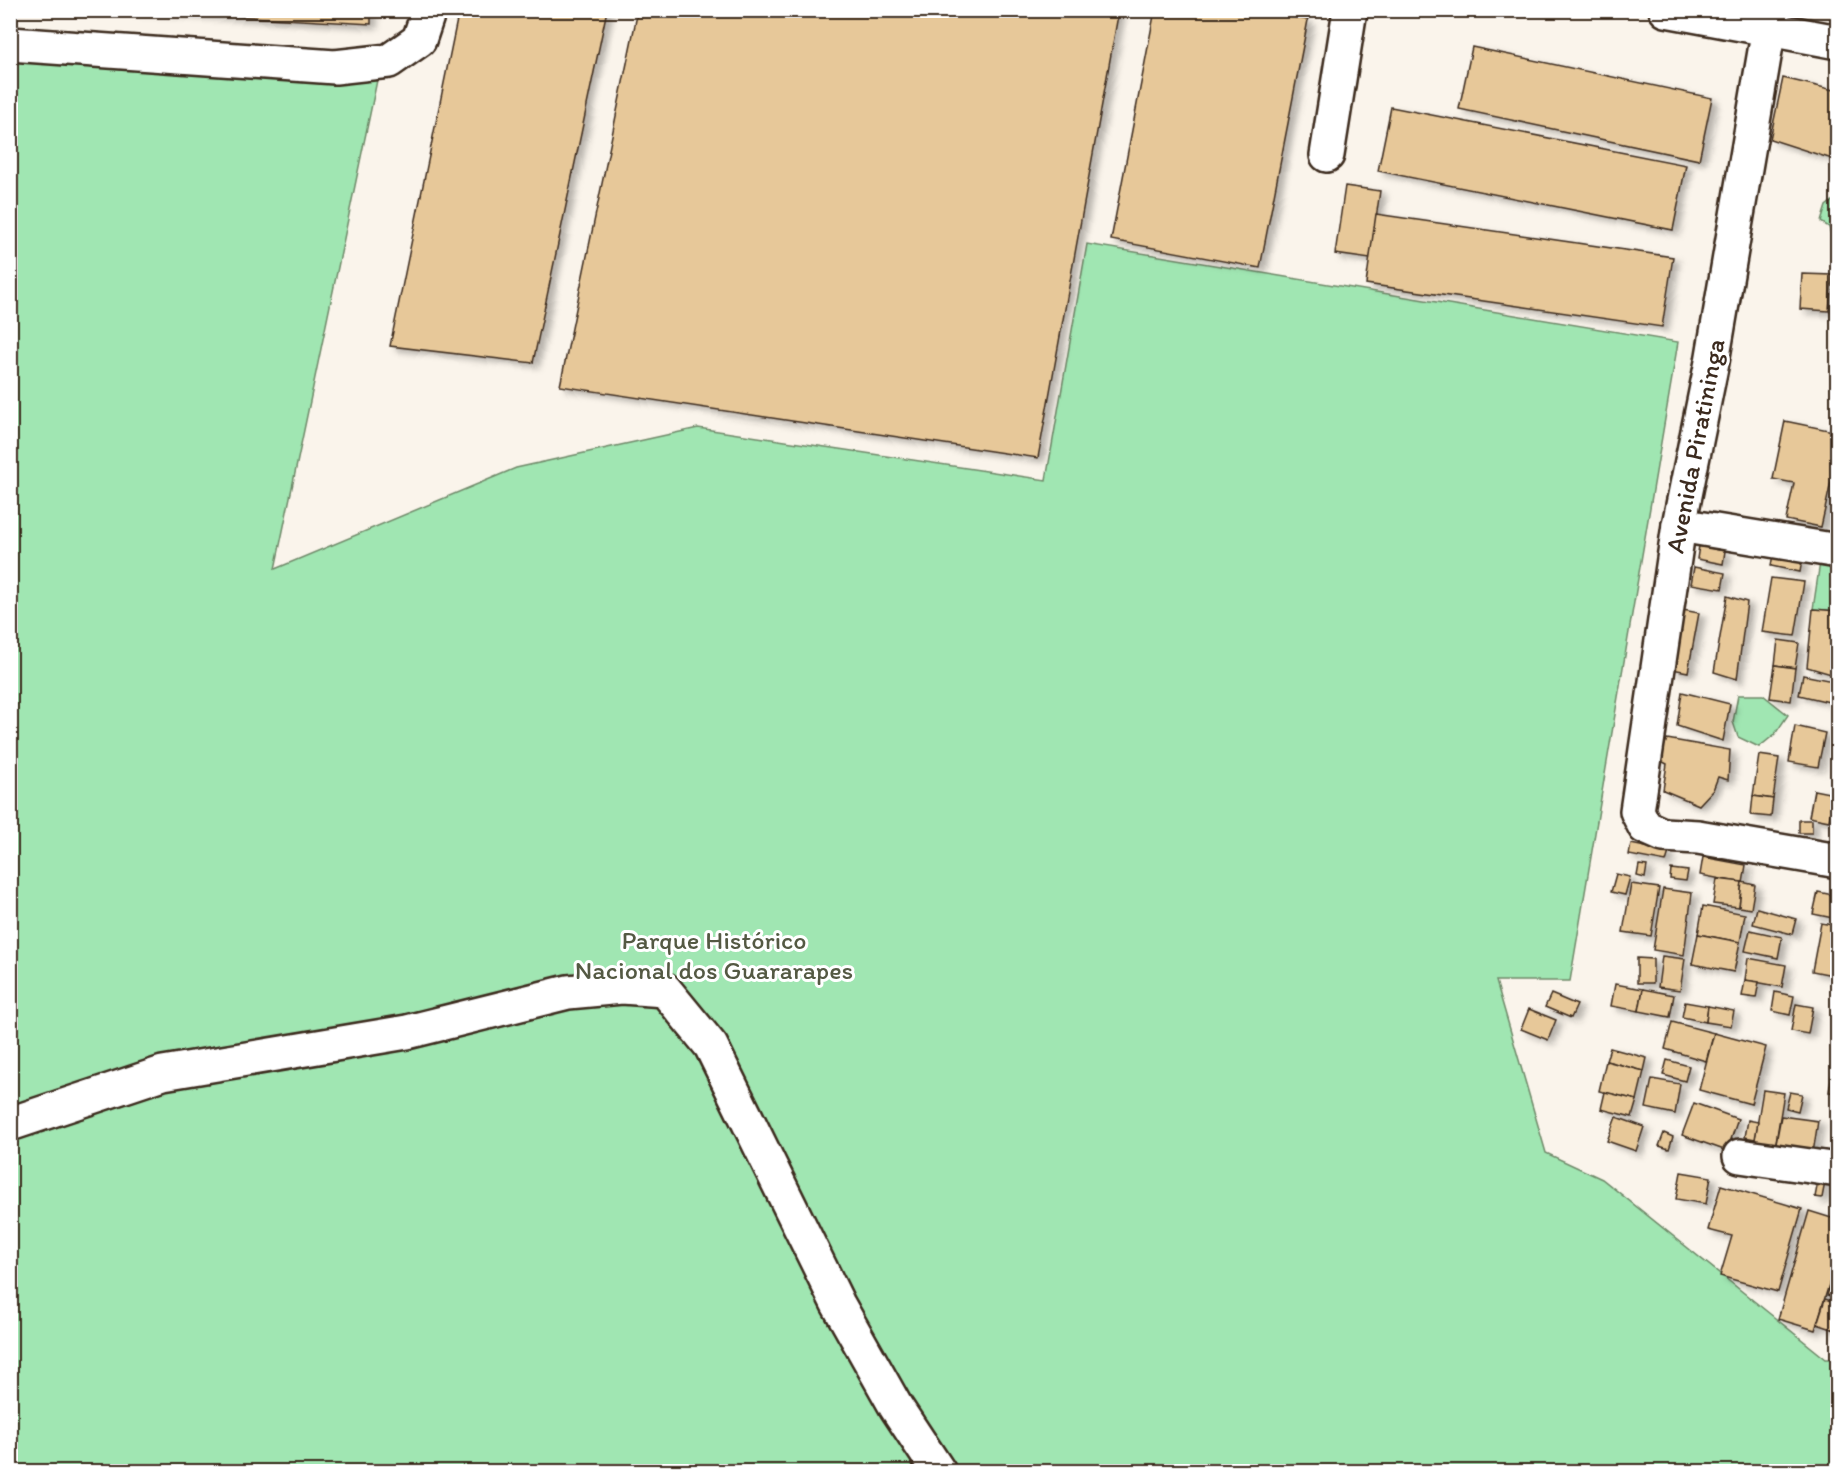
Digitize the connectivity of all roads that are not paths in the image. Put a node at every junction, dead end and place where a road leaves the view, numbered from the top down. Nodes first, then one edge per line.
1 (429, 10) edge
2 (1350, 10) edge
3 (1666, 10) edge
4 (1770, 20) edge
5 (1838, 42) edge
6 (10, 44) edge
7 (1327, 155) dead end
8 (1679, 525) junction
9 (1838, 551) edge
10 (1838, 861) edge
11 (10, 1124) edge
12 (1740, 1156) dead end
13 (1838, 1170) edge
14 (939, 1472) edge

1 - 6 street
2 - 7 street
3 - 4 street
4 - 5 street
4 - 8 street, Avenida Piratininga
8 - 9 street
8 - 10 street, Avenida Piratininga
11 - 14 street
12 - 13 street

